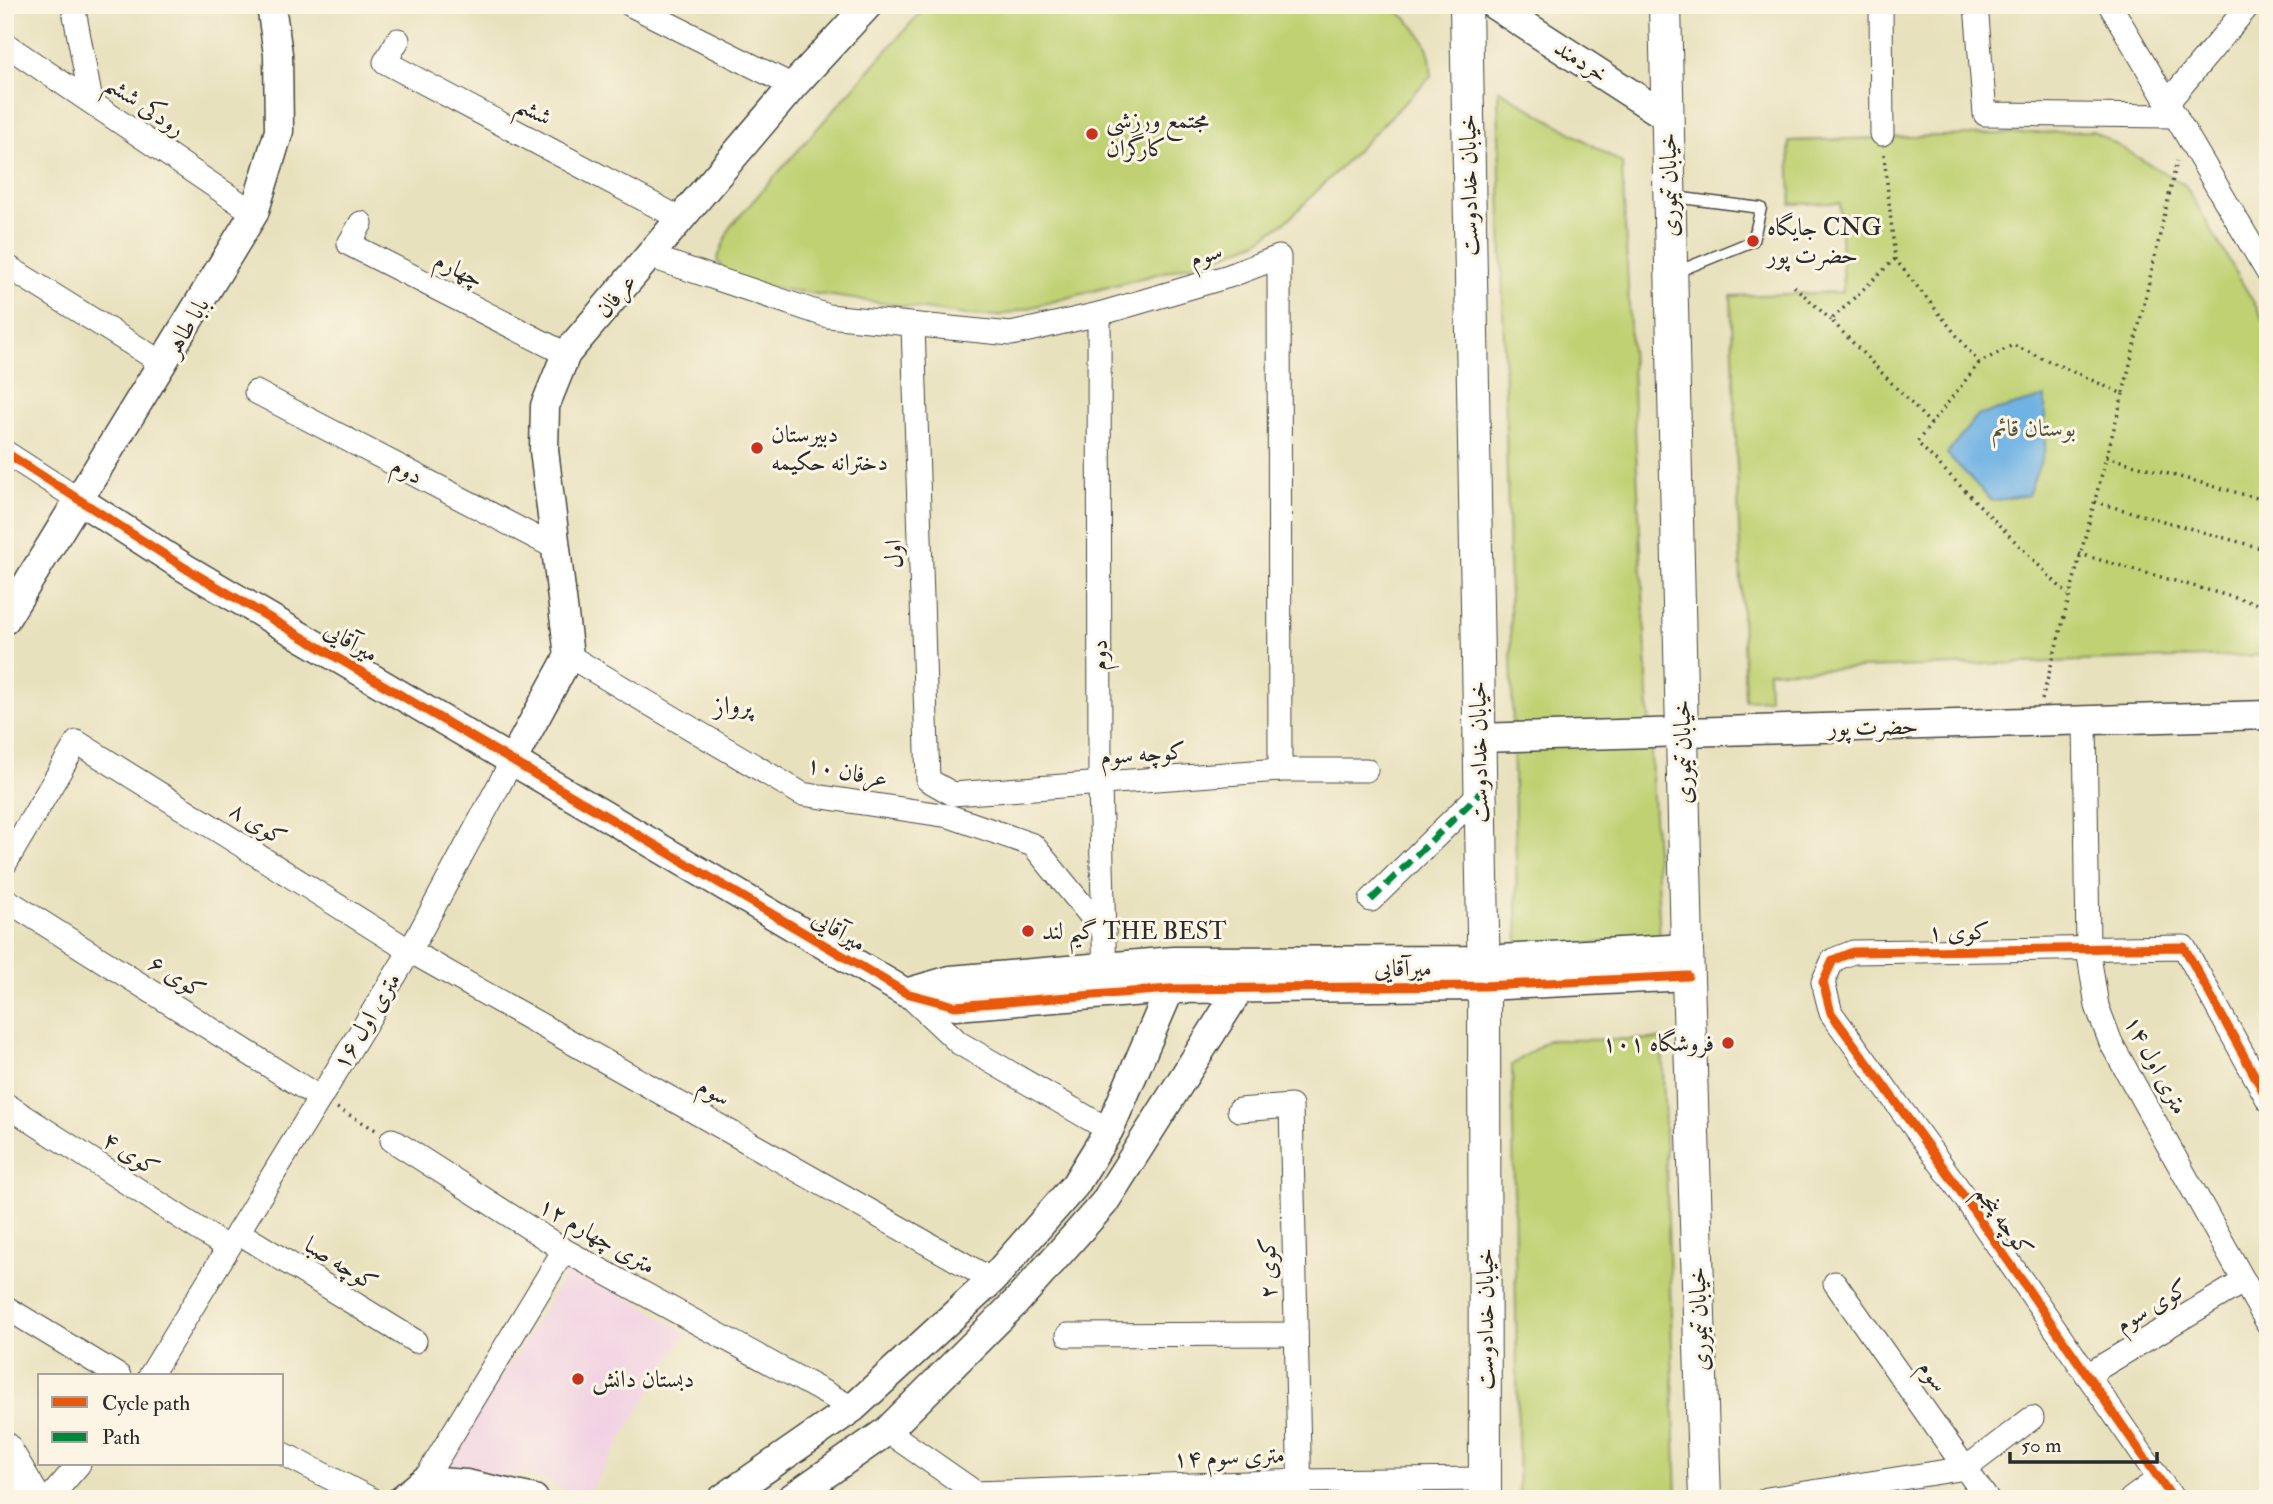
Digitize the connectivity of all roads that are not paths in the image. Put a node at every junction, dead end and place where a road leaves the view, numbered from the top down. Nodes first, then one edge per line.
1 (73, 5) edge
2 (271, 5) edge
3 (631, 5) edge
4 (869, 5) edge
5 (1466, 5) edge
6 (1494, 5) edge
7 (1665, 5) edge
8 (1881, 5) edge
9 (1976, 5) edge
10 (2110, 5) edge
11 (2249, 5) edge
12 (398, 40) dead end
13 (5, 44) edge
14 (793, 86) junction
15 (91, 101) junction
16 (2176, 116) junction
17 (1668, 117) junction
18 (1882, 134) road end
19 (1669, 196) junction
20 (254, 213) junction
21 (681, 219) junction
22 (361, 223) dead end
23 (649, 256) junction
24 (5, 265) edge
25 (2268, 273) edge
26 (1671, 274) junction
27 (1099, 314) junction
28 (913, 326) junction
29 (566, 354) junction
30 (164, 364) junction
31 (256, 393) dead end
32 (5, 452) edge
33 (79, 500) junction
34 (558, 549) junction
35 (5, 620) edge
36 (569, 656) junction
37 (2268, 715) edge
38 (2085, 721) junction
39 (1682, 732) junction
40 (1478, 738) junction
41 (513, 759) junction
42 (1280, 770) junction
43 (1366, 770) dead end
44 (928, 780) joint
45 (1100, 783) junction
46 (1480, 793) junction
47 (5, 864) edge
48 (5, 899) edge
49 (1371, 900) dead end
50 (1104, 932) junction
51 (2088, 949) junction
52 (410, 951) junction
53 (1833, 960) joint
54 (1174, 961) junction
55 (1688, 962) junction
56 (1105, 967) junction
57 (1483, 973) junction
58 (1242, 975) junction
59 (1170, 989) junction
60 (906, 993) junction
61 (1104, 995) junction
62 (320, 1098) junction
63 (2268, 1100) edge
64 (5, 1104) edge
65 (1239, 1110) dead end
66 (1108, 1130) junction
67 (392, 1140) road end
68 (233, 1240) junction
69 (564, 1250) junction
70 (992, 1280) junction
71 (2244, 1281) junction
72 (1835, 1283) dead end
73 (5, 1307) edge
74 (2268, 1324) edge
75 (1296, 1334) junction
76 (1068, 1335) dead end
77 (415, 1341) dead end
78 (116, 1374) edge
79 (151, 1374) edge
80 (2087, 1376) junction
81 (853, 1408) junction
82 (2032, 1418) dead end
83 (887, 1431) junction
84 (5, 1448) edge
85 (284, 1454) edge
86 (77, 1466) edge
87 (1966, 1468) junction
88 (2158, 1479) junction
89 (424, 1481) junction
90 (1912, 1487) edge
91 (1485, 1489) edge
92 (1300, 1490) edge
93 (470, 1491) edge
94 (976, 1496) edge
95 (35, 1499) edge
96 (49, 1499) edge
97 (371, 1499) edge
98 (402, 1499) edge
99 (534, 1499) edge
100 (722, 1499) edge
101 (790, 1499) edge
102 (1705, 1499) edge
103 (1767, 1499) edge
104 (1987, 1499) edge
105 (2131, 1499) edge
106 (2173, 1499) edge

1 - 15 street
2 - 20 street, بابا طاهر
3 - 14 street
4 - 14 street, عرفان
5 - 40 main road, خیابان خدادوست
6 - 17 street, خردمند
7 - 17 main road, خیابان تیموری
8 - 18 street
9 - 16 street
10 - 16 street
11 - 16 street
12 - 21 street, ششم
13 - 15 street, رودکی ششم
14 - 21 street, عرفان
15 - 20 street, رودکی ششم
16 - 25 street
17 - 19 main road, خیابان تیموری
19 - 26 main road, خیابان تیموری
19 - 26 lane
20 - 30 street, بابا طاهر
21 - 23 street, عرفان
22 - 29 street, چهارم
23 - 28 street, سوم
23 - 29 street, عرفان
24 - 30 street
26 - 39 main road, خیابان تیموری
27 - 28 street, سوم
27 - 42 street, سوم
27 - 45 street, دوم
28 - 44 street, اول
29 - 34 street, عرفان
30 - 33 street, بابا طاهر
31 - 34 street, دوم
32 - 33 street
33 - 35 street, بابا طاهر
33 - 41 street, میرآقایی
34 - 36 street, عرفان
36 - 41 street, ۱۶ متری اول
36 - 50 street, عرفان ۱۰
37 - 38 street, حضرت پور
38 - 39 street, حضرت پور
38 - 51 street, ۱۴ متری اول
39 - 40 street, حضرت پور
39 - 55 main road, خیابان تیموری
40 - 46 main road, خیابان خدادوست
41 - 52 street, ۱۶ متری اول
41 - 60 street, میرآقایی
42 - 43 street, کوچه سوم
42 - 45 street, کوچه سوم
44 - 45 street, کوچه سوم
45 - 50 street, دوم
46 - 49 street
46 - 57 main road, خیابان خدادوست
47 - 52 street, کوی ۸
48 - 62 street, کوی ۶
50 - 56 street, دوم
51 - 53 street, کوی ۱
51 - 63 street, کوی ۱
51 - 71 street, ۱۴ متری اول
52 - 62 street, ۱۶ متری اول
52 - 70 street, سوم
53 - 80 street, کوچه پنجم
54 - 56 street, میرآقایی
54 - 58 street, میرآقایی
54 - 59 street
55 - 57 street, میرآقایی
55 - 102 main road, خیابان تیموری
56 - 60 street, میرآقایی
56 - 61 street, دوم
57 - 58 street, میرآقایی
57 - 91 main road, خیابان خدادوست
58 - 59 street, میرآقایی
58 - 83 street
59 - 61 street, میرآقایی
59 - 66 street
60 - 61 street, میرآقایی
60 - 66 street
62 - 68 street, ۱۶ متری اول
64 - 68 street, کوی ۴
65 - 75 street, کوی ۲
66 - 70 street
67 - 69 street, ۱۲ متری چهارم
68 - 77 street, کوچه صبا
68 - 79 street, ۱۶ متری اول
69 - 81 street, ۱۲ متری چهارم
69 - 89 street
70 - 81 street
71 - 74 street, ۱۴ متری اول
71 - 80 street, کوی سوم
72 - 87 street, سوم
73 - 78 street
75 - 76 street
75 - 92 street, کوی ۲
80 - 88 street, کوچه پنجم
81 - 100 street
82 - 87 street
83 - 94 street
83 - 101 street
84 - 95 main road
85 - 97 street
86 - 96 street
87 - 90 street
87 - 104 street, سوم
88 - 105 street
88 - 106 street, کوچه پنجم
89 - 93 street
89 - 98 street
90 - 103 street
91 - 92 street, ۱۴ متری سوم
92 - 94 street, ۱۴ متری سوم
93 - 99 street

